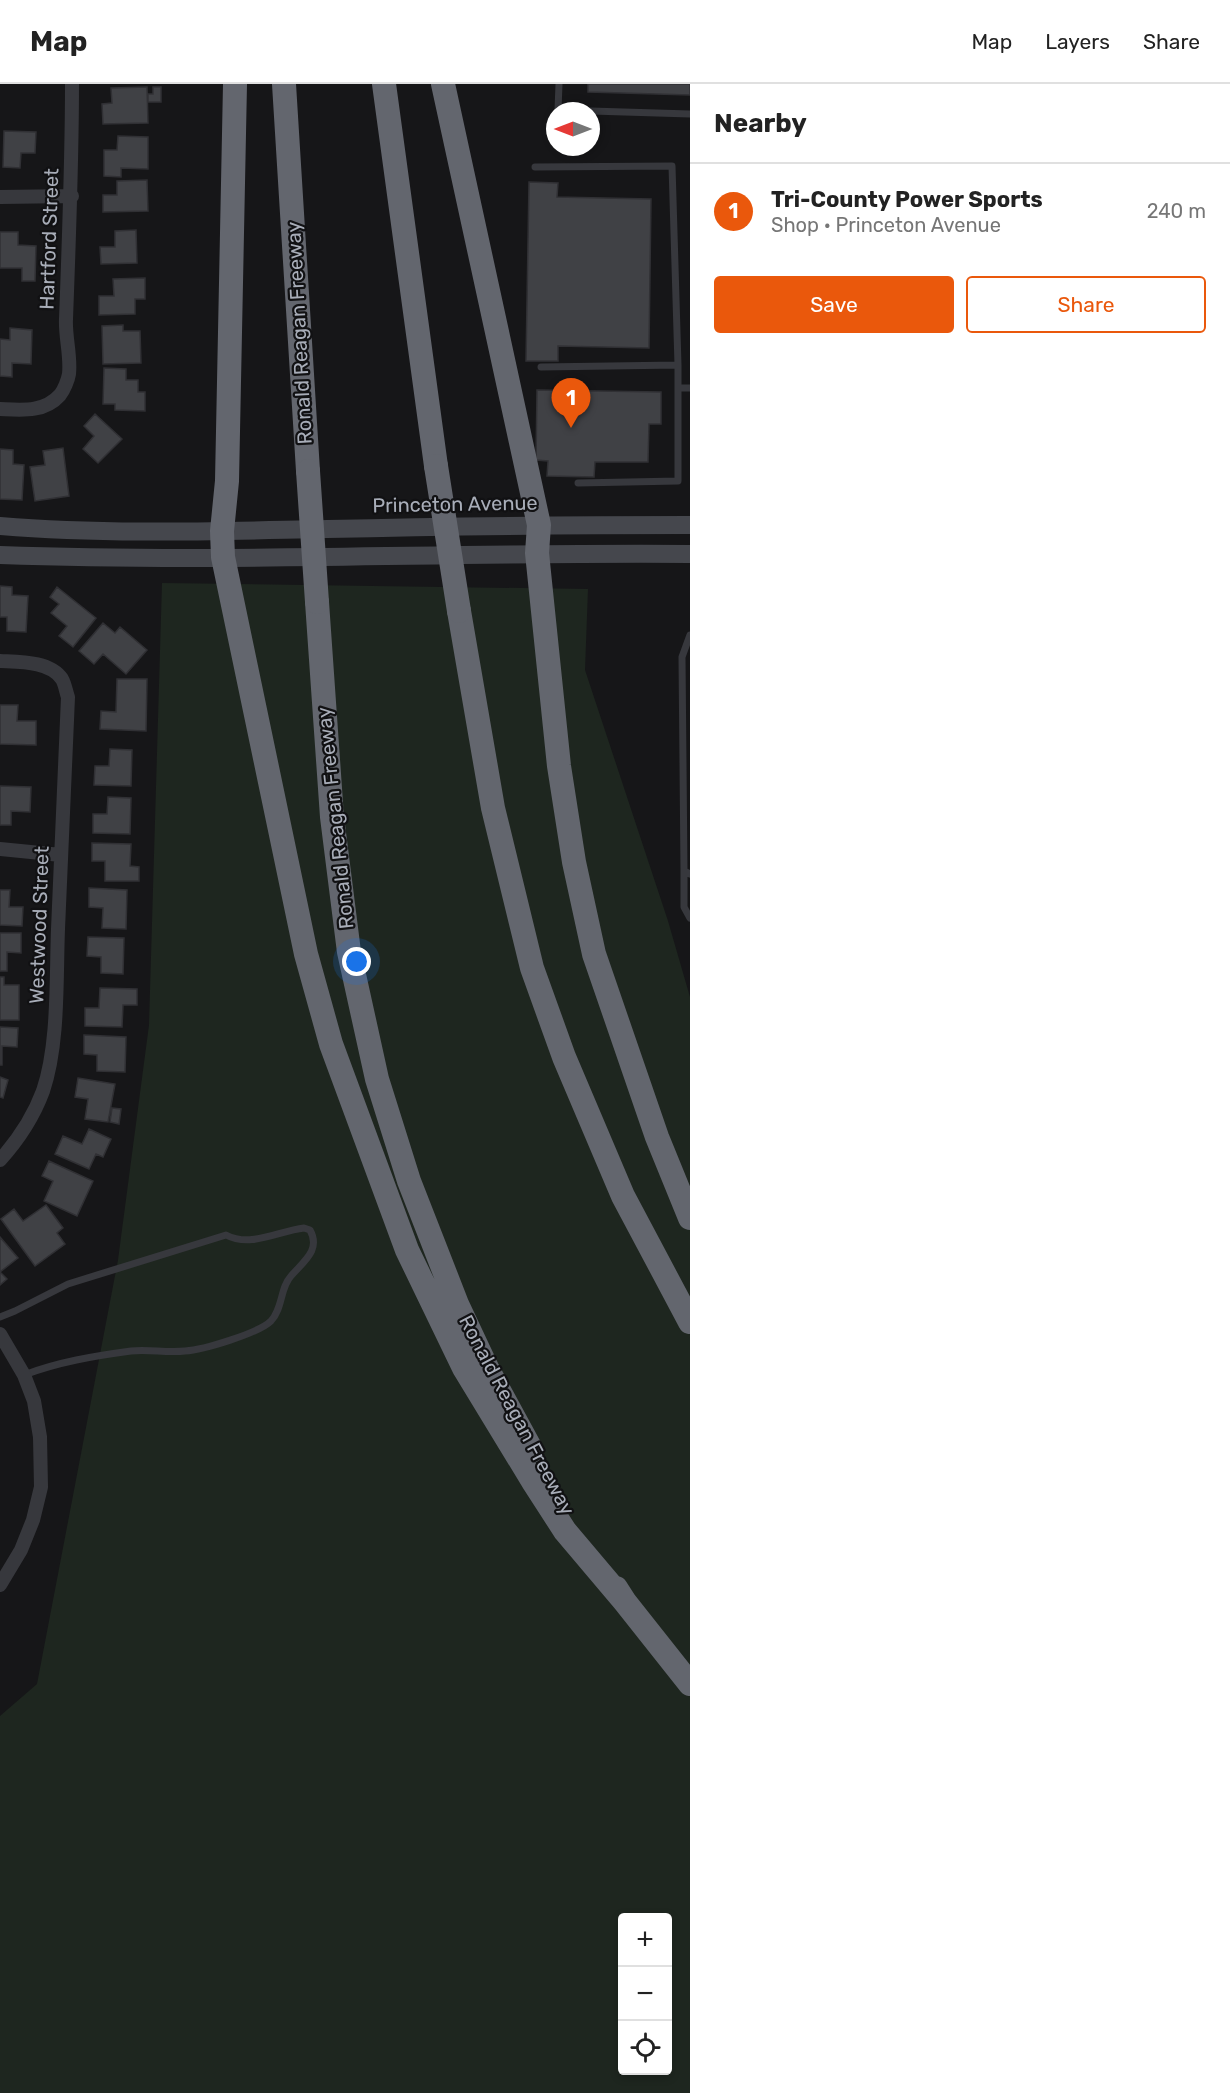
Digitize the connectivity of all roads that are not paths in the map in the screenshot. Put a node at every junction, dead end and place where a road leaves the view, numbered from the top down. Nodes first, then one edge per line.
1 (72, 84) edge
2 (236, 84) edge
3 (284, 84) edge
4 (384, 84) edge
5 (443, 84) edge
6 (559, 84) edge
7 (690, 114) edge
8 (535, 167) dead end
9 (72, 196) junction
10 (0, 197) edge
11 (678, 366) junction
12 (541, 367) dead end
13 (678, 388) junction
14 (690, 388) edge
15 (0, 408) edge
16 (578, 483) dead end
17 (539, 525) junction
18 (690, 525) edge
19 (0, 526) edge
20 (222, 531) junction
21 (537, 553) junction
22 (690, 554) edge
23 (0, 555) edge
24 (223, 557) junction
25 (690, 635) edge
26 (0, 661) edge
27 (0, 849) edge
28 (61, 855) junction
29 (687, 872) edge
30 (690, 918) edge
31 (0, 1160) edge
32 (690, 1218) edge
33 (0, 1317) edge
34 (690, 1322) edge
35 (0, 1334) edge
36 (24, 1375) junction
37 (0, 1585) edge
38 (625, 1602) junction
39 (690, 1684) edge

1 - 9 street, Hartford Street
2 - 20 highway
3 - 38 highway, Ronald Reagan Freeway, bridge
4 - 34 highway, bridge
5 - 17 highway
6 - 7 lane
8 - 11 lane
9 - 10 street
9 - 15 street, Hartford Street
11 - 12 lane
11 - 13 lane
13 - 14 lane
13 - 16 lane
17 - 18 street, Princeton Avenue
17 - 20 street, Princeton Avenue
17 - 21 highway
19 - 20 street, Princeton Avenue
20 - 24 highway
21 - 22 street
21 - 24 street
21 - 32 highway
23 - 24 street
24 - 38 highway
25 - 29 lane
26 - 28 street, Westwood Street
27 - 28 street
28 - 31 street, Westwood Street
29 - 30 lane
33 - 36 lane
35 - 36 street
36 - 37 street
38 - 39 highway, Ronald Reagan Freeway

